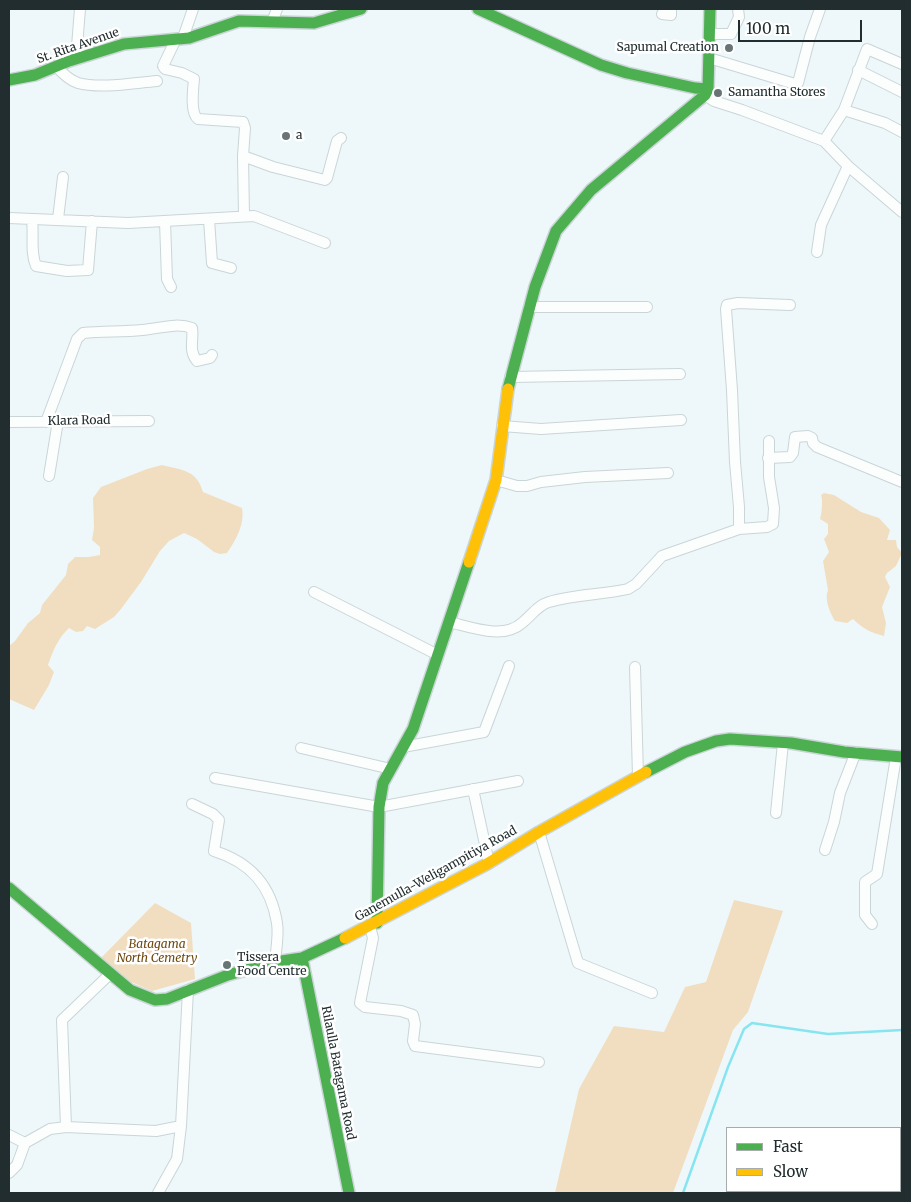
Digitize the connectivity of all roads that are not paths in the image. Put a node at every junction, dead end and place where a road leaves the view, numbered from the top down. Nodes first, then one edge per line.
1 (80, 9) edge
2 (193, 9) edge
3 (277, 9) edge
4 (361, 9) edge
5 (478, 9) edge
6 (710, 9) edge
7 (738, 9) edge
8 (820, 9) edge
9 (272, 22) junction
10 (709, 34) junction
11 (179, 38) junction
12 (709, 58) junction
13 (76, 59) junction
14 (902, 64) edge
15 (56, 66) junction
16 (858, 70) junction
17 (9, 80) edge
18 (156, 82) dead end
19 (706, 92) junction
20 (902, 92) edge
21 (844, 110) junction
22 (902, 132) edge
23 (342, 138) dead end
24 (824, 141) junction
25 (243, 156) junction
26 (848, 166) junction
27 (63, 177) dead end
28 (902, 212) edge
29 (244, 216) junction
30 (9, 218) edge
31 (209, 218) junction
32 (32, 220) junction
33 (58, 220) junction
34 (92, 221) junction
35 (165, 221) junction
36 (325, 243) dead end
37 (817, 252) dead end
38 (231, 268) dead end
39 (171, 287) dead end
40 (790, 305) dead end
41 (529, 307) junction
42 (647, 307) dead end
43 (212, 355) dead end
44 (680, 374) dead end
45 (510, 377) junction
46 (680, 420) dead end
47 (58, 421) junction
48 (149, 421) dead end
49 (9, 422) edge
50 (46, 422) junction
51 (502, 426) junction
52 (769, 441) dead end
53 (768, 458) junction
54 (668, 473) dead end
55 (49, 476) dead end
56 (496, 480) junction
57 (902, 482) edge
58 (739, 530) junction
59 (314, 592) dead end
60 (449, 622) junction
61 (438, 655) junction
62 (509, 666) dead end
63 (635, 666) dead end
64 (784, 743) junction
65 (902, 746) edge
66 (403, 747) junction
67 (301, 748) dead end
68 (856, 752) junction
69 (896, 757) edge
70 (391, 768) junction
71 (638, 776) junction
72 (215, 778) dead end
73 (518, 781) dead end
74 (473, 790) junction
75 (192, 804) dead end
76 (379, 807) junction
77 (776, 813) dead end
78 (539, 832) junction
79 (824, 850) dead end
80 (489, 863) junction
81 (9, 888) edge
82 (872, 924) dead end
83 (373, 925) junction
84 (302, 958) junction
85 (275, 962) junction
86 (110, 974) junction
87 (188, 990) junction
88 (652, 994) dead end
89 (540, 1062) dead end
90 (181, 1126) junction
91 (66, 1127) junction
92 (9, 1134) edge
93 (25, 1143) junction
94 (9, 1172) edge
95 (158, 1193) edge
96 (349, 1193) edge

1 - 13 street
2 - 11 street
3 - 9 street
4 - 9 street, St. Rita Avenue
5 - 19 street
6 - 10 street
7 - 10 street
8 - 12 street
9 - 11 street, St. Rita Avenue
10 - 12 street
11 - 13 street, St. Rita Avenue
11 - 25 street
12 - 19 street
13 - 15 street, St. Rita Avenue
14 - 16 street
15 - 17 street, St. Rita Avenue
15 - 18 street
16 - 20 street
16 - 21 street
19 - 24 street
19 - 41 street
21 - 22 street
21 - 24 street
23 - 25 street
24 - 26 street
25 - 29 street
26 - 28 street
26 - 37 street
27 - 33 street
29 - 31 street
29 - 36 street
30 - 32 street
31 - 35 street
31 - 38 street
32 - 33 street
32 - 34 street
33 - 34 street
34 - 35 street
35 - 39 street
40 - 58 street
41 - 42 street
41 - 45 street
43 - 50 street
44 - 45 street
45 - 51 street
46 - 51 street
47 - 48 street, Klara Road
47 - 50 street, Klara Road
47 - 55 street
49 - 50 street, Klara Road
51 - 56 street
52 - 53 street
53 - 57 street
53 - 58 street
54 - 56 street
56 - 60 street
58 - 60 street
59 - 61 street
60 - 61 street
61 - 66 street
62 - 66 street
63 - 71 street
64 - 68 street, Ganemulla-Weligampitiya Road
64 - 71 street, Ganemulla-Weligampitiya Road
64 - 77 street
65 - 69 street
66 - 70 street
67 - 70 street
68 - 69 street, Ganemulla-Weligampitiya Road
68 - 79 street
69 - 82 street
70 - 76 street
71 - 78 street, Ganemulla-Weligampitiya Road
72 - 76 street
73 - 74 street
74 - 76 street
74 - 80 street
75 - 85 street
76 - 83 street
78 - 80 street, Ganemulla-Weligampitiya Road
78 - 88 street
80 - 83 street, Ganemulla-Weligampitiya Road
81 - 86 street, Ganemulla-Weligampitiya Road
83 - 84 street, Ganemulla-Weligampitiya Road
83 - 89 street
84 - 85 street, Ganemulla-Weligampitiya Road
84 - 96 street, Rilaulla Batagama Road
85 - 87 street, Ganemulla-Weligampitiya Road
86 - 87 street, Ganemulla-Weligampitiya Road
86 - 91 street
87 - 90 street
90 - 91 street
90 - 95 street
91 - 93 street
92 - 93 street
93 - 94 street

